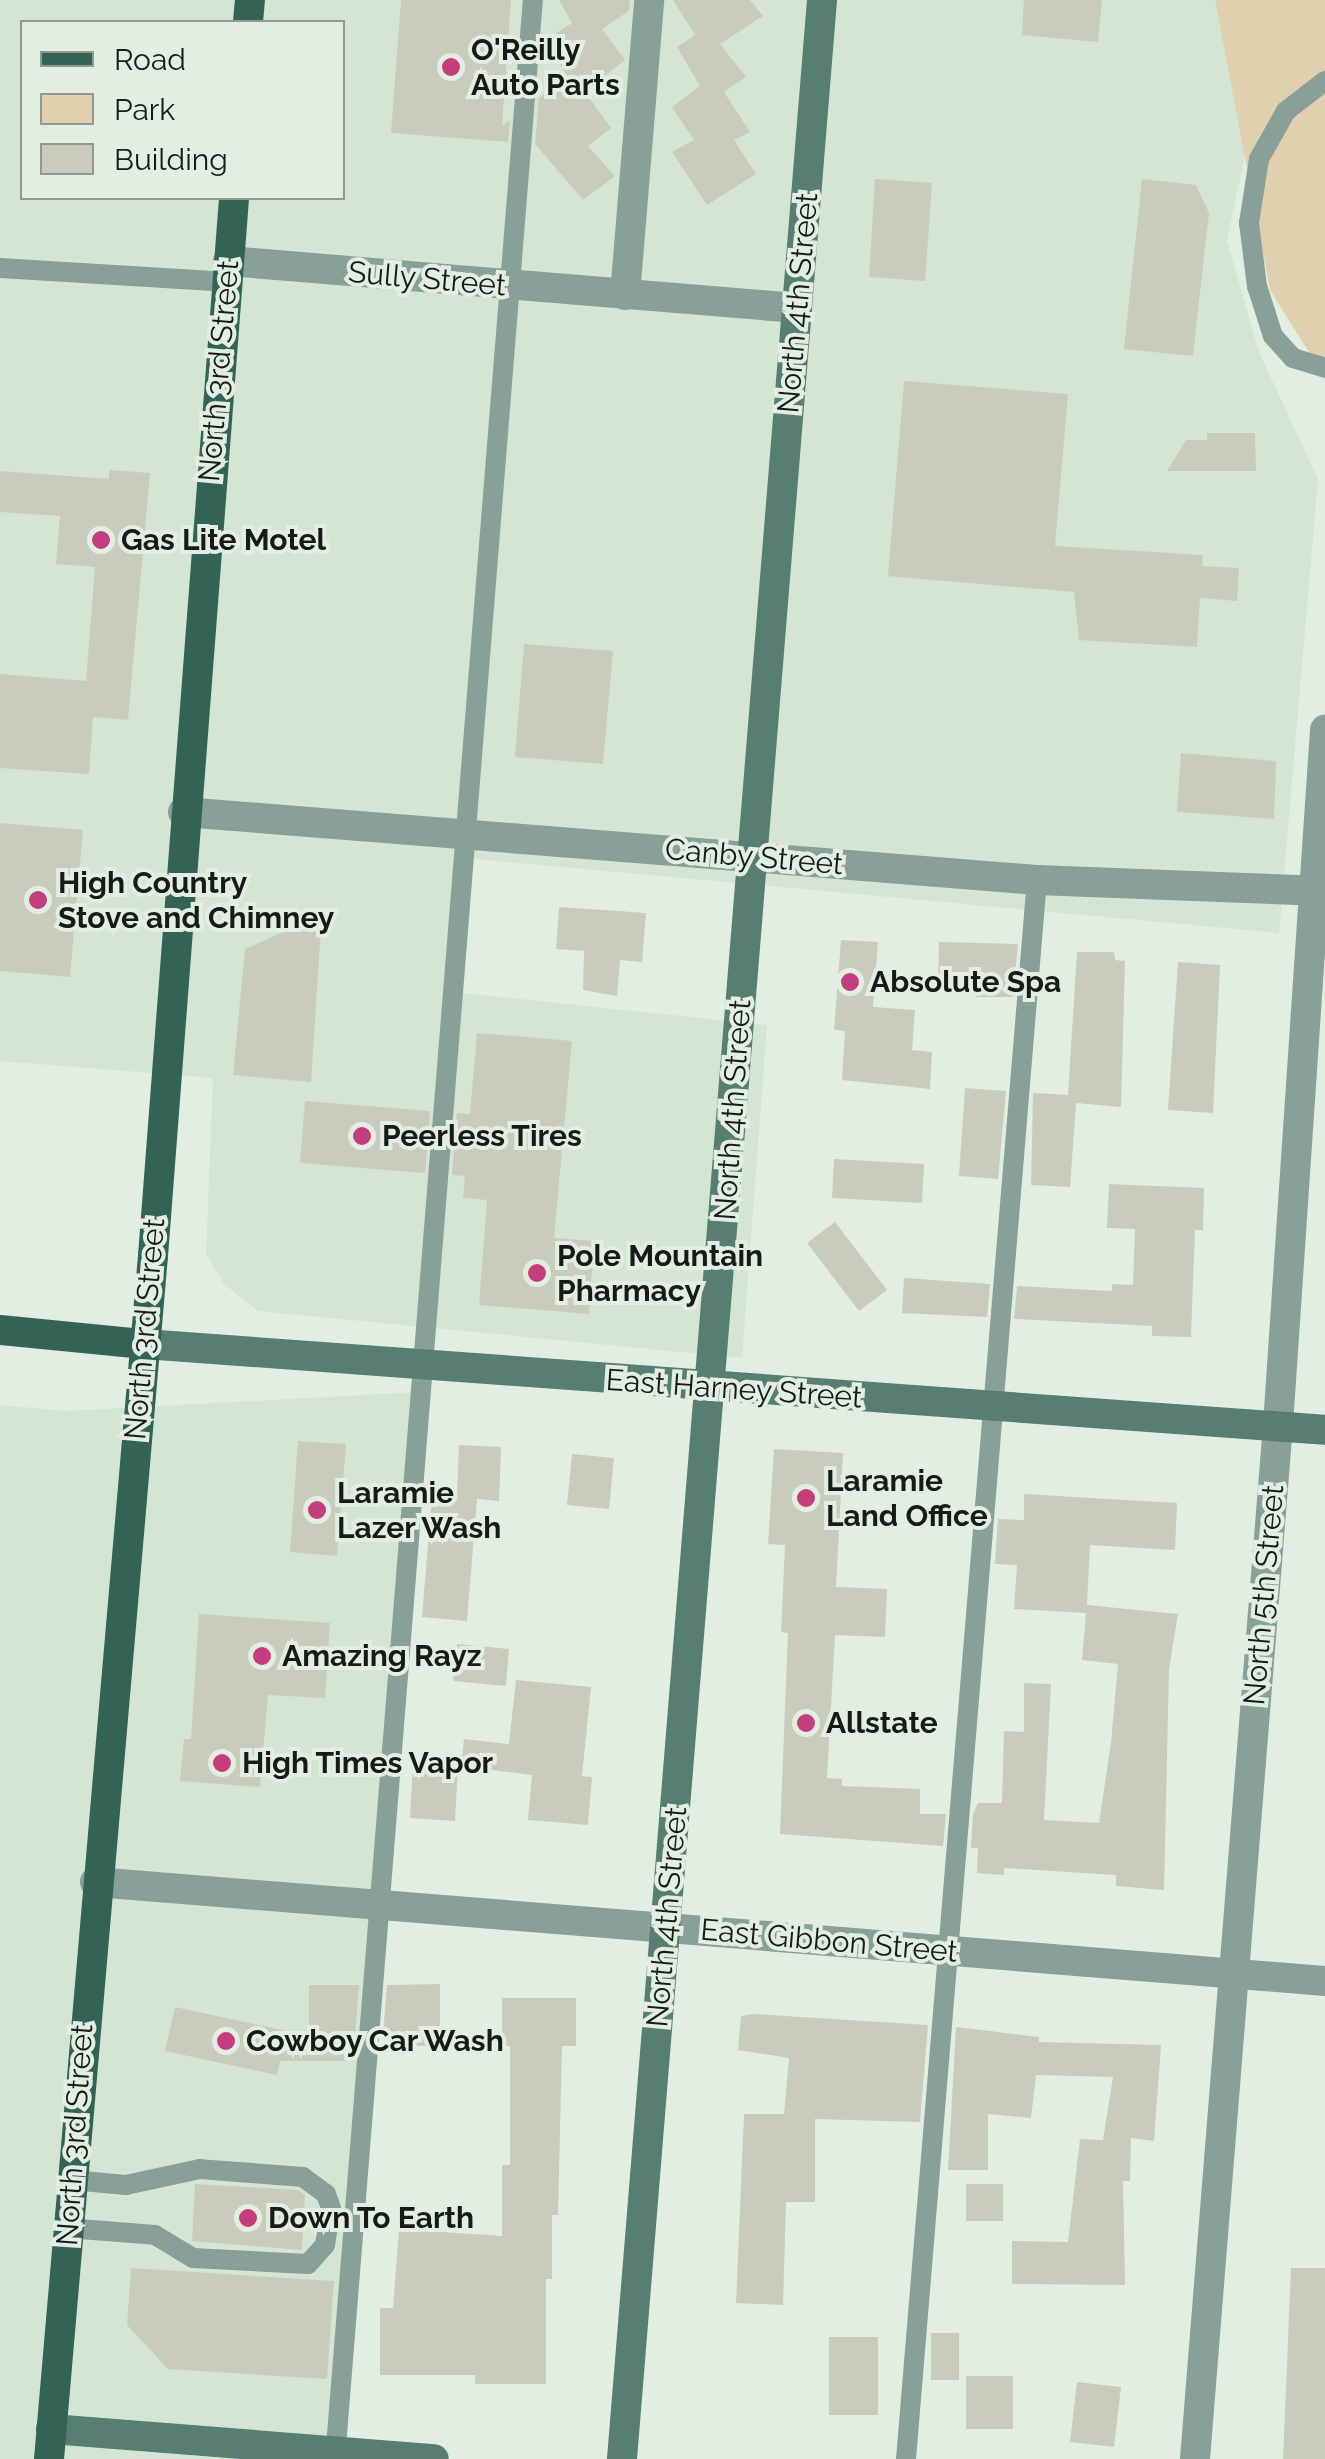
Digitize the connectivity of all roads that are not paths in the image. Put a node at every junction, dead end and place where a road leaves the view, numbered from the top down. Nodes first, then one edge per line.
1 (534, 0) edge
2 (648, 0) edge
3 (822, 0) edge
4 (1325, 81) edge
5 (234, 200) edge
6 (0, 268) edge
7 (227, 271) junction
8 (512, 287) junction
9 (625, 295) junction
10 (797, 308) junction
11 (1325, 368) edge
12 (1325, 730) edge
13 (183, 812) junction
14 (466, 834) junction
15 (753, 856) junction
16 (1038, 880) junction
17 (1321, 891) edge
18 (0, 1330) edge
19 (144, 1344) junction
20 (420, 1367) junction
21 (712, 1388) junction
22 (993, 1405) junction
23 (1278, 1425) junction
24 (1325, 1430) edge
25 (95, 1882) junction
26 (378, 1905) junction
27 (666, 1928) junction
28 (948, 1951) junction
29 (1234, 1973) junction
30 (1325, 1981) edge
31 (71, 2180) junction
32 (67, 2228) junction
33 (50, 2444) edge
34 (335, 2455) edge
35 (434, 2459) edge
36 (622, 2459) edge
37 (906, 2459) edge
38 (1194, 2459) edge

1 - 8 lane
2 - 9 street
3 - 10 street, North 4th Street
4 - 11 lane
5 - 7 main road, North 3rd Street
6 - 7 lane
7 - 8 street, Sully Street
7 - 13 main road, North 3rd Street
8 - 9 street, Sully Street
8 - 14 lane
9 - 10 street, Sully Street
10 - 15 street, North 4th Street
12 - 17 street, North 5th Street
13 - 14 street, Canby Street
13 - 19 main road, North 3rd Street
14 - 15 street, Canby Street
14 - 20 lane
15 - 16 street, Canby Street
15 - 21 street, North 4th Street
16 - 17 street, Canby Street
16 - 22 lane
17 - 23 street, North 5th Street
18 - 19 main road
19 - 20 street, East Harney Street
19 - 25 main road, North 3rd Street
20 - 21 street, East Harney Street
20 - 26 lane
21 - 22 street, East Harney Street
21 - 27 street, North 4th Street
22 - 23 street, East Harney Street
22 - 28 lane
23 - 24 street, East Harney Street
23 - 29 street, North 5th Street
25 - 26 street, East Gibbon Street
25 - 31 main road, North 3rd Street
26 - 27 street, East Gibbon Street
26 - 34 lane
27 - 28 street, East Gibbon Street
27 - 36 street, North 4th Street
28 - 29 street, East Gibbon Street
28 - 37 lane
29 - 30 street, East Gibbon Street
29 - 38 street, North 5th Street
31 - 32 main road, North 3rd Street
31 - 32 lane
32 - 33 main road, North 3rd Street
33 - 34 street
34 - 35 street

